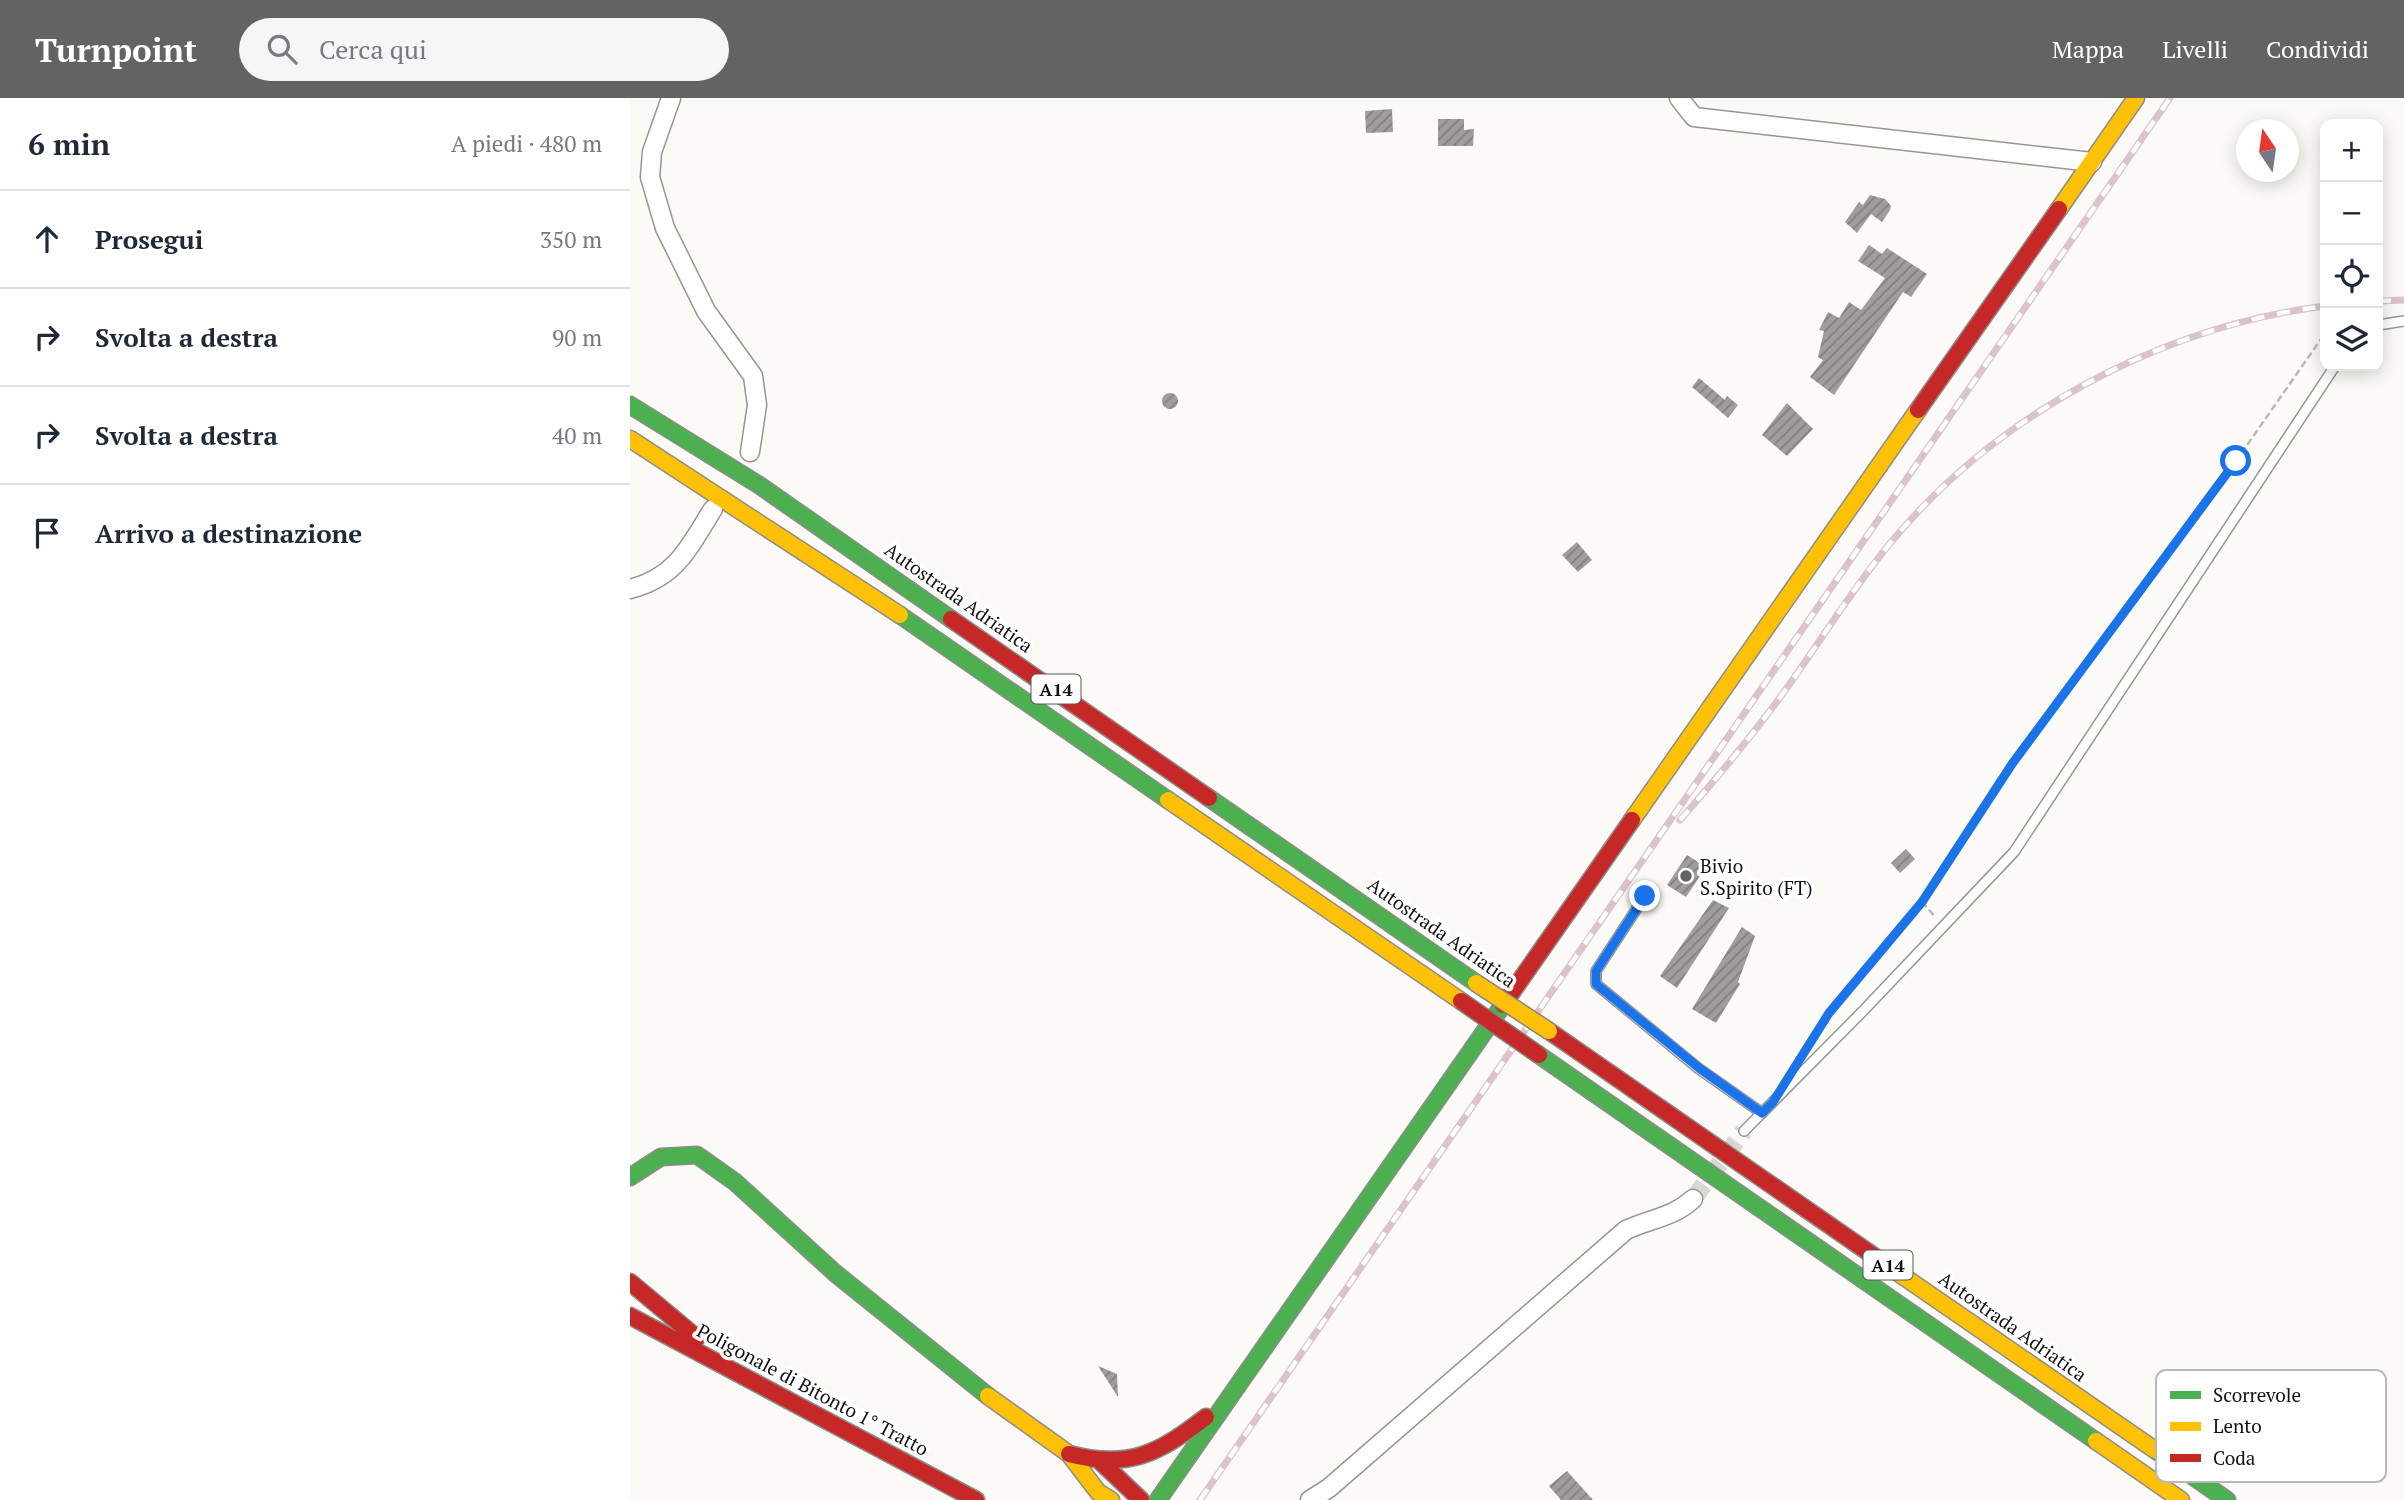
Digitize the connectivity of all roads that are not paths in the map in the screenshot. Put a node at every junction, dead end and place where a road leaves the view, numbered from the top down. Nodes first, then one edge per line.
1 (671, 98) edge
2 (1679, 98) edge
3 (2136, 98) edge
4 (2092, 162) junction
5 (2404, 321) edge
6 (2383, 324) edge
7 (2332, 371) edge
8 (630, 405) edge
9 (630, 439) edge
10 (750, 453) dead end
11 (713, 509) dead end
12 (630, 589) edge
13 (1645, 896) dead end
14 (1762, 1113) junction
15 (1744, 1131) tunnel mouth
16 (630, 1177) edge
17 (1693, 1199) tunnel mouth
18 (630, 1282) edge
19 (630, 1316) edge
20 (744, 1375) junction
21 (1226, 1402) junction
22 (2156, 1451) edge
23 (1069, 1454) junction
24 (1101, 1462) junction
25 (2201, 1482) edge
26 (1103, 1497) edge
27 (976, 1500) edge
28 (1141, 1500) edge
29 (1158, 1500) edge
30 (1310, 1500) edge
31 (2181, 1500) edge
32 (2227, 1500) edge

1 - 10 street
2 - 4 street
3 - 4 main road
4 - 21 main road
5 - 6 lane
7 - 14 lane
8 - 22 main road, Autostrada Adriatica / A14, bridge
9 - 31 main road, A14, bridge
11 - 12 street
13 - 14 lane
14 - 15 lane
16 - 23 main road
17 - 30 street
18 - 20 main road
19 - 20 main road, Poligonale di Bitonto 1° Tratto
20 - 27 main road, Poligonale di Bitonto 1° Tratto
21 - 24 main road
21 - 29 main road
23 - 24 main road
23 - 26 main road
24 - 28 main road
25 - 32 main road, Autostrada Adriatica / A14, bridge

